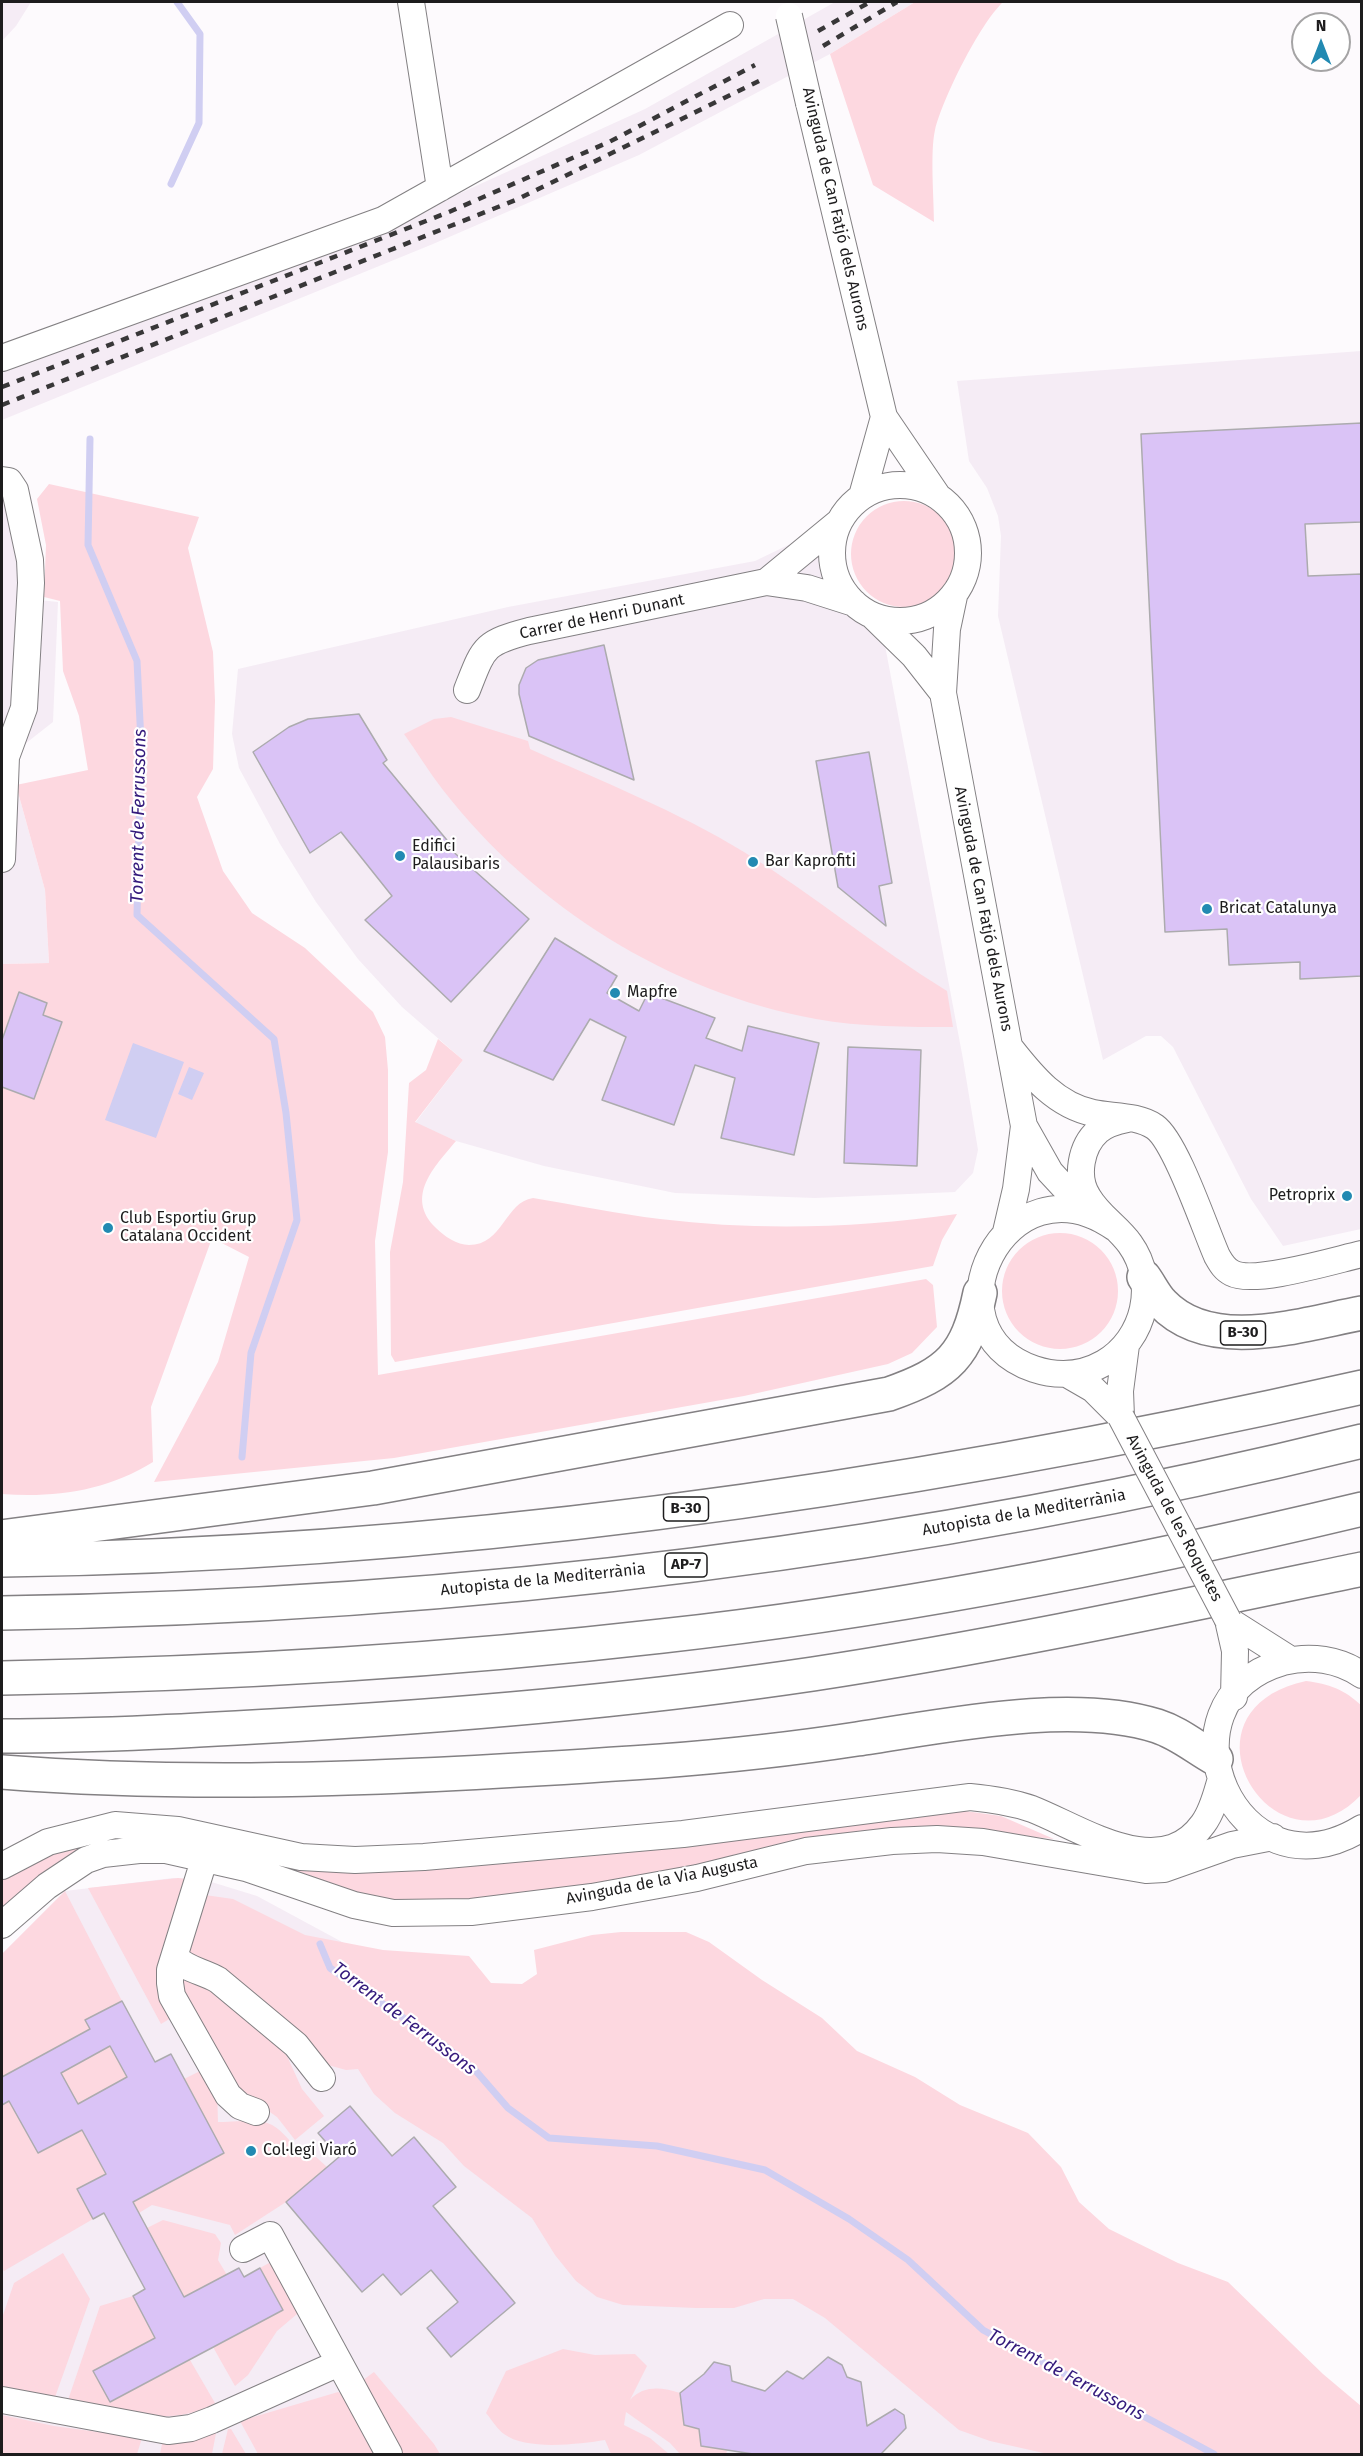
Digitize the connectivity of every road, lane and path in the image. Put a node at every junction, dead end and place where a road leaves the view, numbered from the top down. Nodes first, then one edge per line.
1 (411, 2) edge
2 (787, 9) edge
3 (730, 25) dead end
4 (440, 188) junction
5 (2, 358) edge
6 (885, 417) junction
7 (2, 480) edge
8 (937, 495) junction
9 (862, 496) junction
10 (839, 522) junction
11 (766, 582) junction
12 (954, 596) junction
13 (864, 609) junction
14 (467, 690) dead end
15 (943, 693) junction
16 (2, 859) edge
17 (1009, 1047) junction
18 (1090, 1112) junction
19 (1127, 1119) junction
20 (1023, 1122) junction
21 (1089, 1214) junction
22 (1115, 1228) junction
23 (1006, 1232) junction
24 (1362, 1254) edge
25 (1144, 1277) junction
26 (980, 1293) junction
27 (1362, 1313) edge
28 (1126, 1345) junction
29 (1067, 1374) junction
30 (1362, 1387) edge
31 (1121, 1417) junction
32 (1362, 1441) edge
33 (1362, 1509) edge
34 (2, 1537) edge
35 (2, 1560) edge
36 (1362, 1569) edge
37 (2, 1613) edge
38 (1228, 1620) junction
39 (1291, 1660) junction
40 (1362, 1675) edge
41 (2, 1678) edge
42 (1233, 1697) junction
43 (2, 1736) edge
44 (1218, 1771) junction
45 (2, 1772) edge
46 (1362, 1828) edge
47 (1273, 1837) junction
48 (1337, 1840) junction
49 (1362, 1849) edge
50 (205, 1857) junction
51 (2, 1866) edge
52 (2, 1925) edge
53 (175, 1957) junction
54 (322, 2078) dead end
55 (256, 2112) dead end
56 (243, 2249) dead end
57 (339, 2362) junction
58 (2, 2400) edge
59 (389, 2454) edge

1 - 4 street
2 - 6 street, Avinguda de Can Fatjó dels Aurons, bridge
3 - 4 street
4 - 5 street
6 - 8 street, Avinguda de Can Fatjó dels Aurons
6 - 9 street, Avinguda de Can Fatjó dels Aurons
7 - 16 street
8 - 9 street
8 - 12 street
9 - 10 street
10 - 11 street, Carrer de Henri Dunant
10 - 13 street
11 - 13 street, Carrer de Henri Dunant
11 - 14 street, Carrer de Henri Dunant
12 - 13 street
12 - 15 street, Avinguda de Can Fatjó dels Aurons
13 - 15 street, Avinguda de Can Fatjó dels Aurons
15 - 17 street, Avinguda de Can Fatjó dels Aurons
17 - 18 street
17 - 20 street, Avinguda de Can Fatjó dels Aurons
18 - 19 street
18 - 20 street
19 - 22 street
19 - 24 street
20 - 21 street, Avinguda de Can Fatjó dels Aurons
20 - 23 street, Avinguda de Can Fatjó dels Aurons
21 - 22 street
21 - 23 street
22 - 25 street
23 - 26 street
25 - 27 highway, B-30
25 - 28 street
26 - 29 street
26 - 34 highway
28 - 29 street
28 - 31 street, Avinguda de les Roquetes
29 - 31 street, Avinguda de les Roquetes
30 - 35 highway, B-30
31 - 38 street, Avinguda de les Roquetes, bridge
32 - 37 highway, Autopista de la Mediterrània / AP-7
33 - 41 highway
36 - 43 highway
38 - 39 street, Avinguda de les Roquetes
38 - 42 street, Avinguda de les Roquetes
39 - 40 street
39 - 42 street
42 - 44 street
44 - 45 highway
44 - 47 street
44 - 51 street
46 - 48 street
47 - 48 street
47 - 50 street, Avinguda de la Via Augusta
48 - 49 street
50 - 52 street, Avinguda de la Via Augusta
50 - 53 street
53 - 54 street
53 - 55 street
56 - 57 street
57 - 58 street
57 - 59 street

